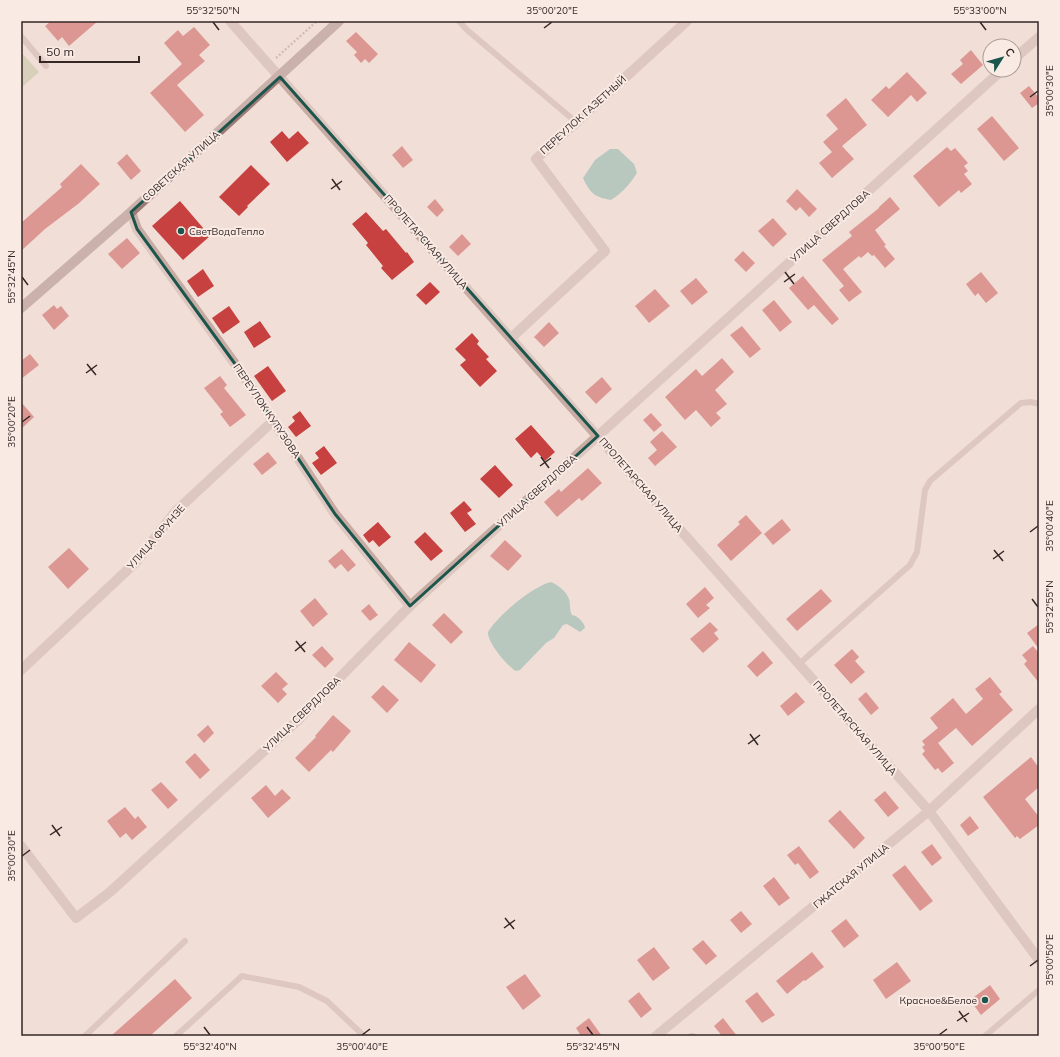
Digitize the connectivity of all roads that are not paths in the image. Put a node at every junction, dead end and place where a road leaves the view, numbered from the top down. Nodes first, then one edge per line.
1 (230, 21) edge
2 (339, 21) edge
3 (459, 21) edge
4 (687, 21) edge
5 (21, 36) edge
6 (1039, 37) edge
7 (1022, 52) edge
8 (46, 66) dead end
9 (280, 77) junction
10 (993, 78) edge
11 (576, 122) junction
12 (131, 212) junction
13 (21, 308) edge
14 (511, 338) junction
15 (1039, 404) edge
16 (273, 421) junction
17 (598, 436) junction
18 (410, 606) junction
19 (798, 664) junction
20 (21, 670) edge
21 (1039, 709) edge
22 (929, 811) junction
23 (21, 846) edge
24 (185, 941) dead end
25 (1039, 960) edge
26 (1039, 990) edge
27 (85, 1036) edge
28 (176, 1036) edge
29 (364, 1036) edge
30 (656, 1036) edge
31 (985, 1036) edge

1 - 9 street, ПРОЛЕТАРСКАЯ УЛИЦА
2 - 9 main road, СОВЕТСКАЯ УЛИЦА
3 - 11 lane
4 - 11 street, ПЕРЕУЛОК ГАЗЕТНЫЙ
5 - 8 lane
6 - 7 street
9 - 12 main road, СОВЕТСКАЯ УЛИЦА
9 - 14 street, ПРОЛЕТАРСКАЯ УЛИЦА
10 - 17 street, УЛИЦА СВЕРДЛОВА
11 - 14 street, ПЕРЕУЛОК ГАЗЕТНЫЙ
12 - 13 main road, СОВЕТСКАЯ УЛИЦА
12 - 16 street, ПЕРЕУЛОК КУТУЗОВА
14 - 17 street, ПРОЛЕТАРСКАЯ УЛИЦА
15 - 19 lane
16 - 18 street, ПЕРЕУЛОК КУТУЗОВА
16 - 20 street, УЛИЦА ФРУНЗЕ
17 - 18 street, УЛИЦА СВЕРДЛОВА
17 - 19 street, ПРОЛЕТАРСКАЯ УЛИЦА
18 - 23 street, УЛИЦА СВЕРДЛОВА
19 - 22 street, ПРОЛЕТАРСКАЯ УЛИЦА
21 - 22 street, ГЖАТСКАЯ УЛИЦА
22 - 25 street, ПРОЛЕТАРСКАЯ УЛИЦА
22 - 30 street, ГЖАТСКАЯ УЛИЦА
24 - 27 lane
26 - 31 lane
28 - 29 lane

